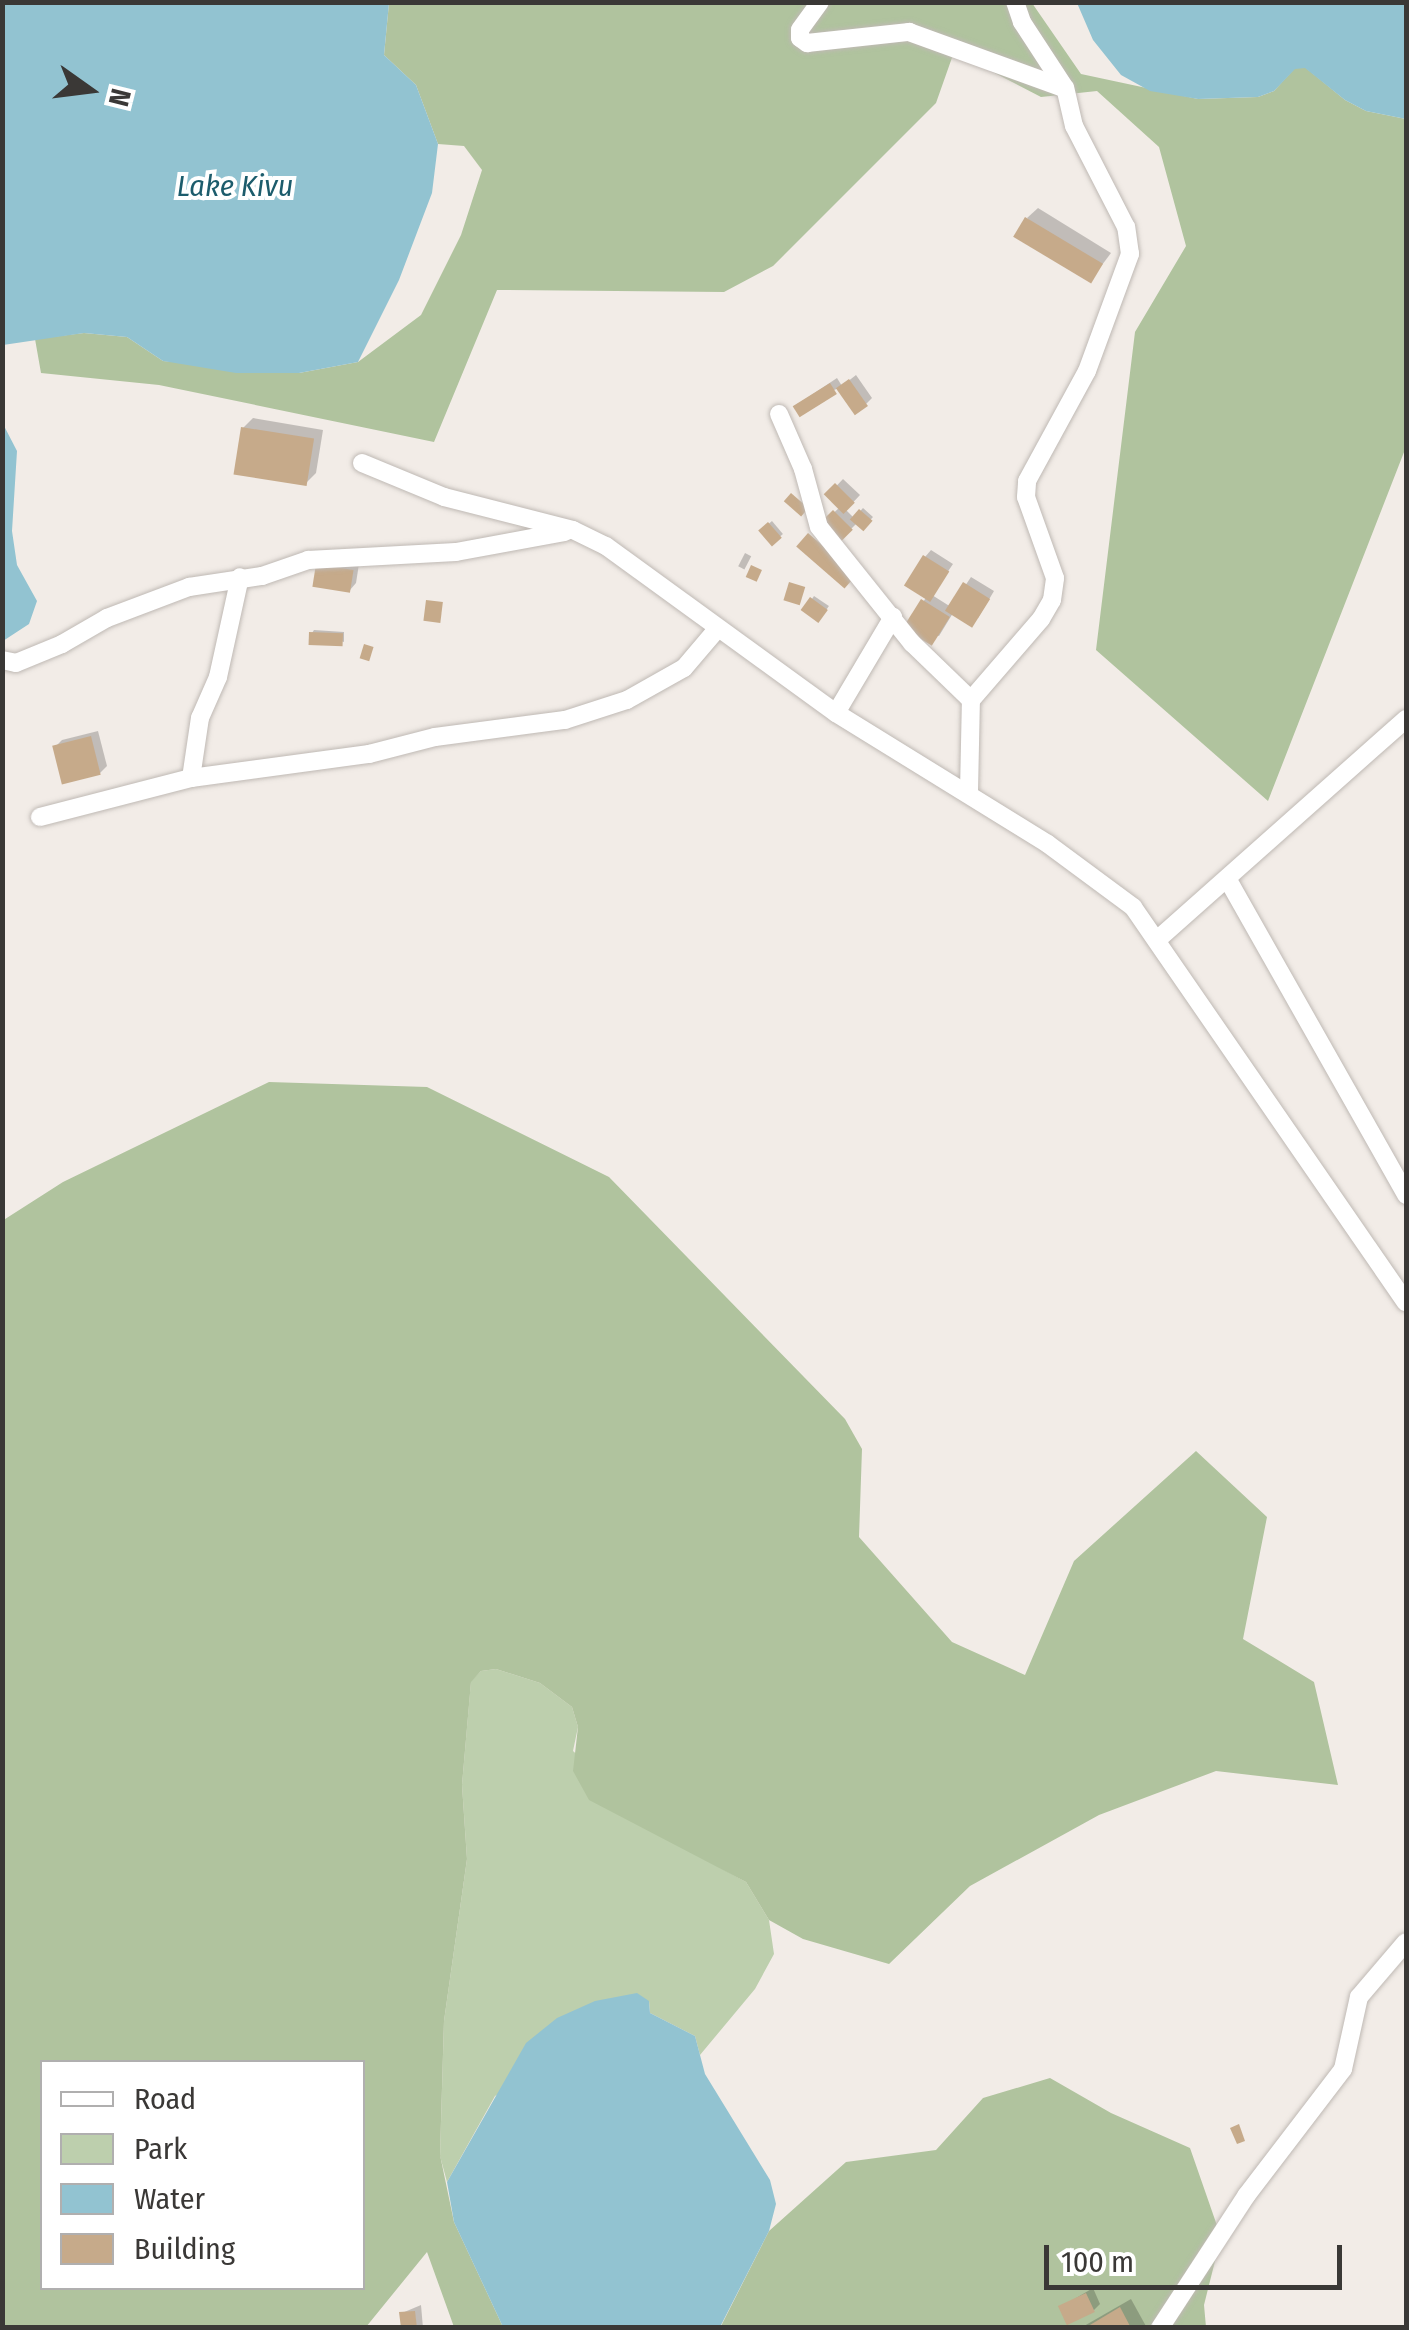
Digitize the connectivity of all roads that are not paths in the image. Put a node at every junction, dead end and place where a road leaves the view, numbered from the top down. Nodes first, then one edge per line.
1 (820, 2) edge
2 (1016, 2) edge
3 (1064, 88) junction
4 (779, 414) dead end
5 (362, 463) dead end
6 (573, 530) junction
7 (240, 577) junction
8 (892, 617) junction
9 (718, 628) junction
10 (2, 660) edge
11 (971, 700) junction
12 (836, 712) junction
13 (1406, 719) edge
14 (192, 778) junction
15 (969, 792) junction
16 (40, 817) dead end
17 (1228, 880) junction
18 (1157, 940) junction
19 (1406, 1196) edge
20 (1406, 1302) edge
21 (1406, 1942) edge
22 (1160, 2328) edge

1 - 3 street
2 - 3 street
3 - 11 street
4 - 8 street
5 - 6 street
6 - 7 street
6 - 9 street
7 - 10 street
7 - 14 street
8 - 11 street
8 - 12 street
9 - 12 street
9 - 14 street
11 - 15 street
12 - 15 street
13 - 17 street
14 - 16 street
15 - 18 street
17 - 18 street
17 - 19 street
18 - 20 street
21 - 22 street

